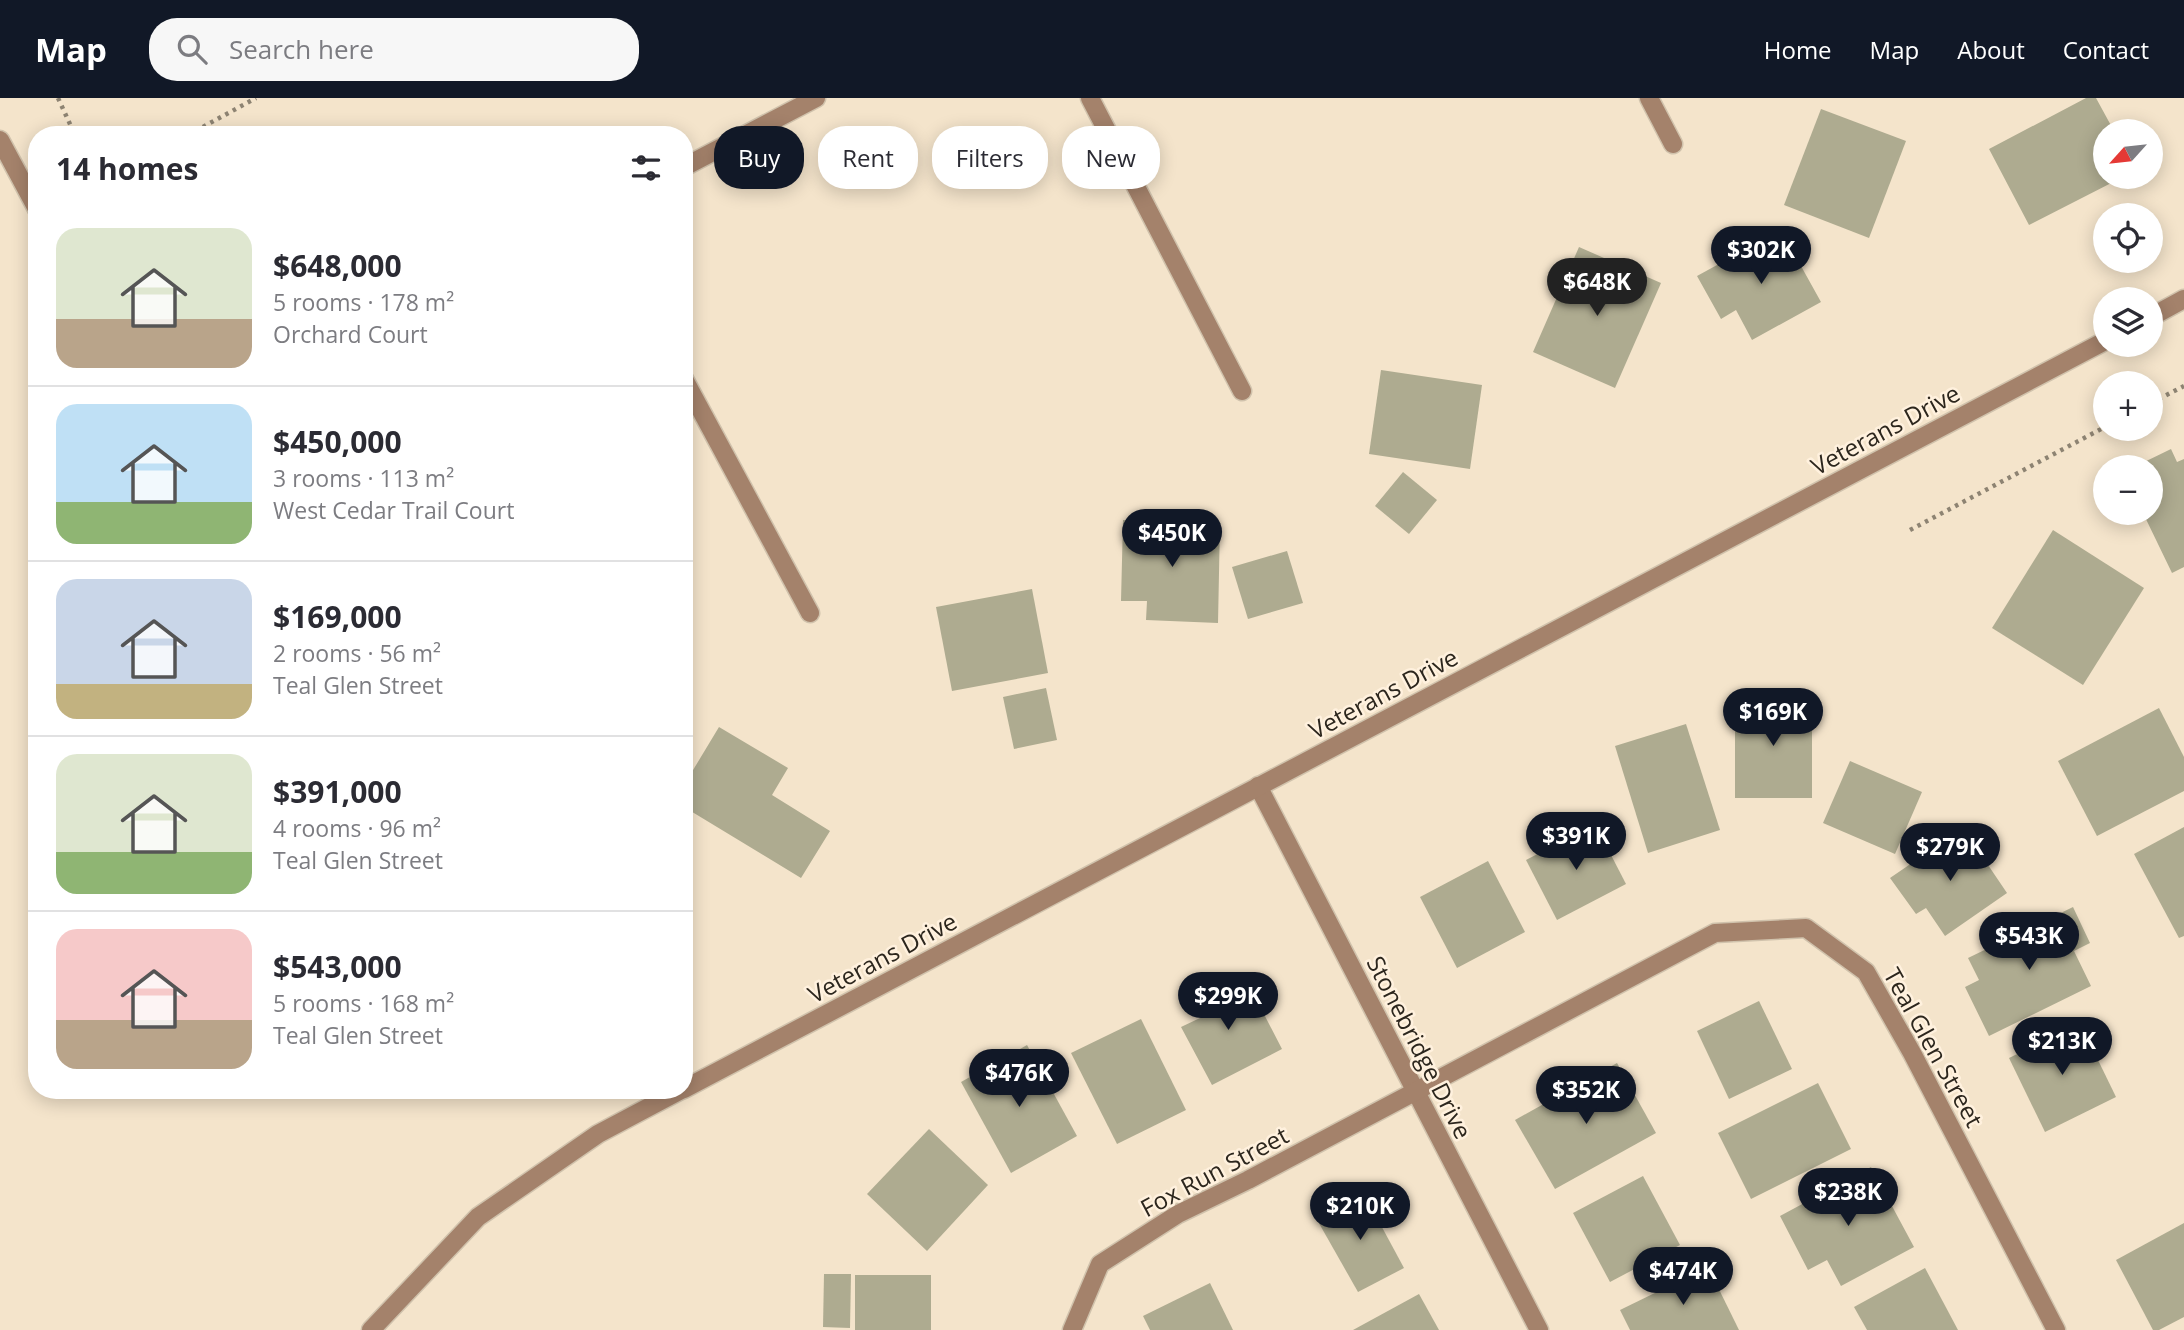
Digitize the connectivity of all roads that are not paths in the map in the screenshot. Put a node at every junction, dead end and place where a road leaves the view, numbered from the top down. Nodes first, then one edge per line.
1 (816, 98) edge
2 (1090, 98) edge
3 (1649, 98) edge
4 (1673, 144) dead end
5 (3, 152) edge
6 (693, 162) edge
7 (28, 194) edge
8 (2184, 299) edge
9 (2163, 310) edge
10 (2093, 347) edge
11 (1241, 391) dead end
12 (693, 396) edge
13 (810, 613) dead end
14 (1258, 786) junction
15 (693, 1085) edge
16 (1415, 1090) junction
17 (666, 1099) edge
18 (371, 1330) edge
19 (1072, 1330) edge
20 (1539, 1330) edge
21 (2056, 1330) edge

1 - 6 street
2 - 11 street
3 - 4 street
5 - 7 street
8 - 9 street
10 - 14 street, Veterans Drive
12 - 13 street
14 - 15 street, Veterans Drive
14 - 16 street, Stonebridge Drive
16 - 19 street, Fox Run Street
16 - 20 street, Stonebridge Drive
16 - 21 street, Teal Glen Street
17 - 18 street, Veterans Drive

